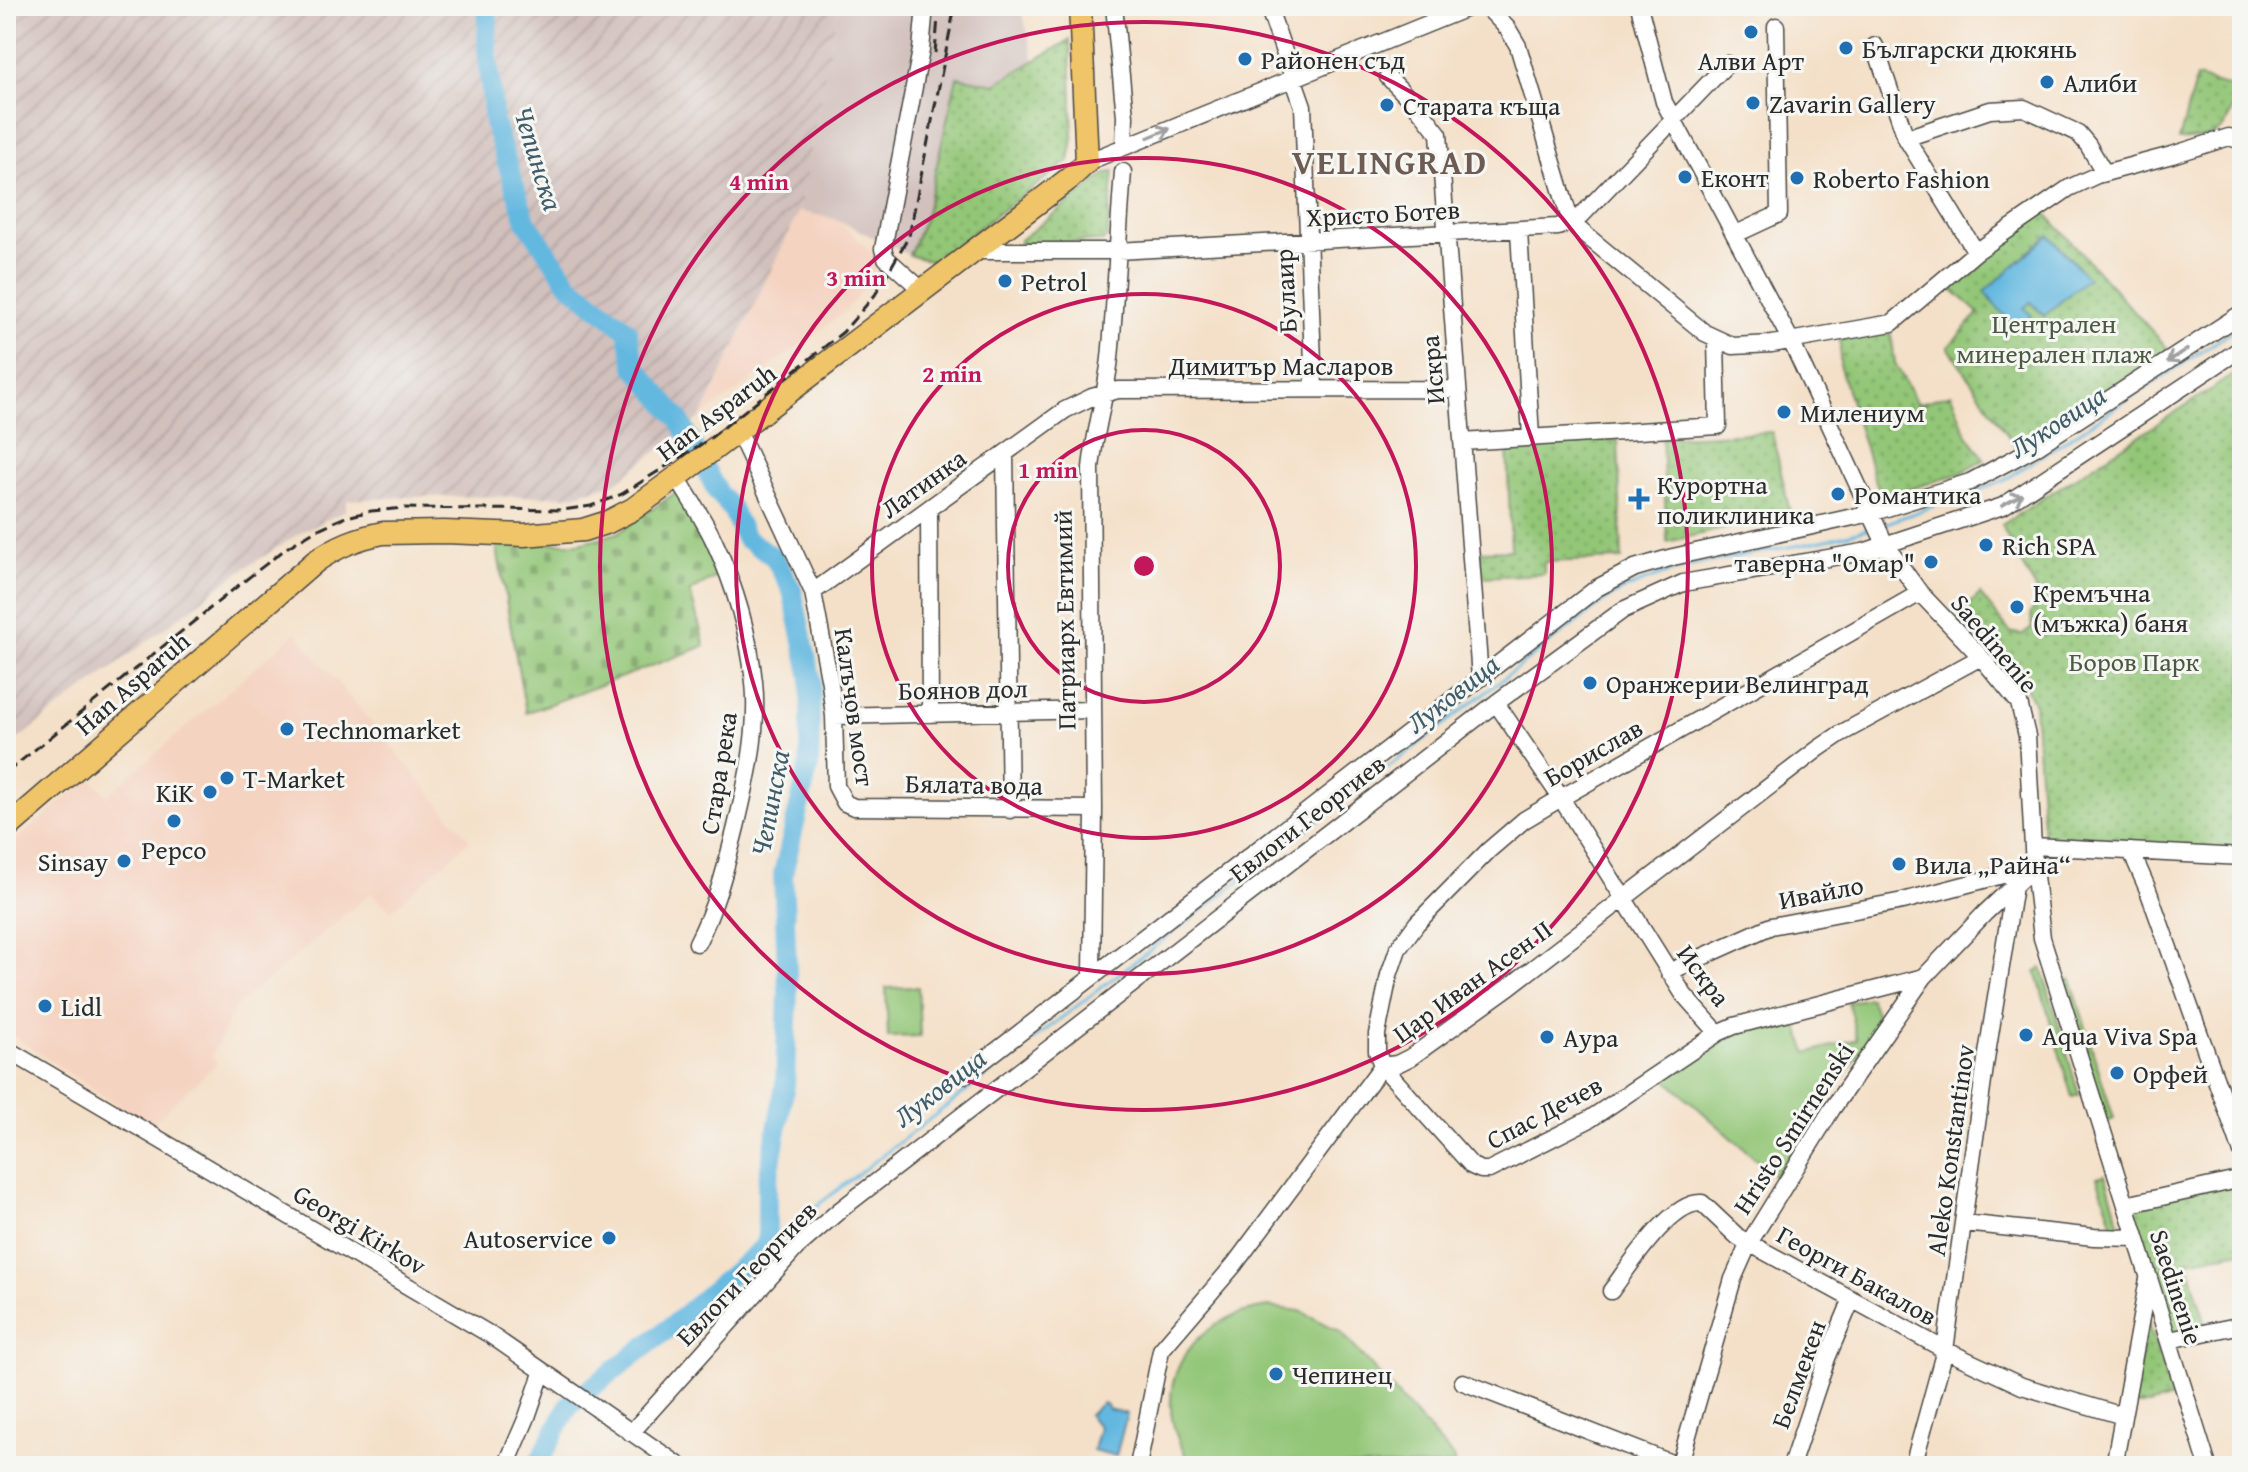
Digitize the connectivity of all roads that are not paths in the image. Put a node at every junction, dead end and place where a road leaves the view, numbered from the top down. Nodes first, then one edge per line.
1 (925, 6) edge
2 (1080, 6) edge
3 (1114, 6) edge
4 (1268, 6) edge
5 (1472, 6) edge
6 (1486, 6) edge
7 (1639, 6) edge
8 (1776, 26) dead end
9 (1875, 46) dead end
10 (1727, 64) dead end
11 (1388, 77) dead end
12 (1294, 78) junction
13 (1673, 122) junction
14 (1906, 138) junction
15 (2242, 141) edge
16 (1124, 147) junction
17 (1087, 162) junction
18 (1123, 172) dead end
19 (2104, 172) junction
20 (1571, 223) junction
21 (1519, 231) junction
22 (1445, 234) junction
23 (1736, 234) junction
24 (1306, 241) junction
25 (975, 251) junction
26 (1117, 251) junction
27 (1976, 252) junction
28 (923, 291) junction
29 (2242, 313) edge
30 (1716, 341) junction
31 (1791, 341) junction
32 (2242, 348) edge
33 (1314, 388) junction
34 (1457, 389) junction
35 (1106, 392) junction
36 (738, 431) junction
37 (1531, 437) junction
38 (1462, 442) junction
39 (1005, 453) junction
40 (683, 472) junction
41 (929, 509) junction
42 (1871, 513) junction
43 (1886, 546) junction
44 (813, 592) junction
45 (1920, 593) junction
46 (1981, 657) junction
47 (1480, 678) junction
48 (1496, 703) junction
49 (1092, 710) junction
50 (1008, 712) junction
51 (930, 714) junction
52 (834, 716) junction
53 (1561, 798) junction
54 (854, 807) joint
55 (1094, 809) junction
56 (1010, 810) junction
57 (6, 829) edge
58 (2033, 846) junction
59 (2131, 851) junction
60 (2242, 857) edge
61 (2034, 867) junction
62 (2014, 886) junction
63 (1623, 898) junction
64 (697, 943) dead end
65 (1669, 972) junction
66 (1092, 974) junction
67 (1924, 977) junction
68 (1718, 1033) junction
69 (6, 1049) edge
70 (1382, 1066) junction
71 (965, 1075) dead end
72 (2242, 1152) edge
73 (2242, 1179) edge
74 (2126, 1205) junction
75 (1964, 1223) junction
76 (2136, 1238) junction
77 (1749, 1243) junction
78 (2149, 1278) junction
79 (1611, 1291) dead end
80 (1852, 1299) junction
81 (2242, 1325) edge
82 (2169, 1340) junction
83 (1945, 1350) junction
84 (544, 1374) junction
85 (1463, 1382) dead end
86 (2123, 1416) junction
87 (631, 1433) junction
88 (506, 1466) edge
89 (680, 1466) edge
90 (1138, 1466) edge
91 (1679, 1466) edge
92 (1791, 1466) edge
93 (1913, 1466) edge
94 (2114, 1466) edge
95 (2208, 1466) edge

1 - 28 street
2 - 17 main road
3 - 16 street
4 - 12 street, Булаир
5 - 12 street, Han Asparuh
6 - 20 street
7 - 13 street, Saedinenie
8 - 23 street
9 - 14 street
10 - 13 street
11 - 22 street, Искра
16 -> 12 street, Han Asparuh
12 - 24 street, Булаир
13 - 20 street
13 - 23 street, Saedinenie
14 - 19 street
14 - 27 street
15 - 19 street
16 - 17 street, Han Asparuh
17 - 25 main road, Han Asparuh
18 - 26 street, Патриарх Евтимий
19 - 27 street
20 - 21 street, Христо Ботев
20 - 30 street
21 - 22 street, Христо Ботев
21 - 37 street
22 - 24 street, Христо Ботев
22 - 34 street, Искра
23 - 31 street, Saedinenie
24 - 26 street, Христо Ботев
24 - 33 street, Булаир
25 - 26 street, Христо Ботев
25 - 28 main road, Han Asparuh
26 - 35 street, Патриарх Евтимий
27 - 31 street
28 - 36 main road, Han Asparuh
29 -> 42 street, Евлоги Георгиев
30 - 31 street
30 - 37 street
31 - 42 street, Saedinenie
43 -> 32 street, Евлоги Георгиев
33 - 34 street, Димитър Масларов
33 - 35 street, Димитър Масларов
34 - 38 street, Искра
35 - 39 street, Латинка
35 - 49 street, Патриарх Евтимий
36 - 40 main road, Han Asparuh
36 - 44 street, Калъчов мост
37 - 38 street
38 - 47 street, Искра
39 - 41 street, Латинка
39 - 50 street
40 - 57 main road, Han Asparuh
40 - 64 street, Стара река
41 - 44 street, Латинка
41 - 51 street
42 - 43 street, Saedinenie
42 - 47 street, Евлоги Георгиев
43 - 45 street, Saedinenie
43 - 48 street, Евлоги Георгиев
44 - 52 street, Калъчов мост
45 - 46 street, Saedinenie
45 - 53 street, Борислав
46 - 58 street, Saedinenie
46 - 63 street, Цар Иван Асен II
47 - 66 street, Евлоги Георгиев
48 - 53 street, Искра
48 - 87 street, Евлоги Георгиев
49 - 50 street, Боянов дол
49 - 55 street, Патриарх Евтимий
50 - 51 street, Боянов дол
50 - 56 street
51 - 52 street, Боянов дол
52 - 54 street, Калъчов мост
53 - 63 street, Искра
53 - 70 street, Борислав
54 - 56 street, Бялата вода
55 - 56 street, Бялата вода
55 - 66 street, Патриарх Евтимий
58 - 59 street
58 - 61 street, Saedinenie
59 - 60 street
59 - 72 street
61 - 62 street, Hristo Smirnenski
61 - 65 street, Ивайло
61 - 74 street, Saedinenie
62 - 67 street, Hristo Smirnenski
62 - 75 street, Aleko Konstantinov
63 - 65 street, Искра
63 - 70 street, Цар Иван Асен II
65 - 68 street, Искра
66 - 71 street, Евлоги Георгиев
67 - 68 street, Спас Дечев
67 - 77 street, Hristo Smirnenski
68 - 70 street, Спас Дечев
69 - 84 street, Georgi Kirkov
70 - 90 street, Цар Иван Асен II
73 - 74 street
74 - 76 street, Saedinenie
75 - 76 street
75 - 83 street, Aleko Konstantinov
76 - 78 street, Saedinenie
77 - 79 street, Георги Бакалов
77 - 80 street, Георги Бакалов
77 - 91 street, Hristo Smirnenski
78 - 82 street, Saedinenie
78 - 86 street
80 - 83 street, Георги Бакалов
80 - 92 street, Белмекен
81 - 82 street
82 - 95 street, Saedinenie
83 - 86 street, Георги Бакалов
83 - 93 street, Aleko Konstantinov
84 - 87 street, Georgi Kirkov
84 - 88 street
85 - 91 street
86 - 94 street
87 - 89 street, Georgi Kirkov

